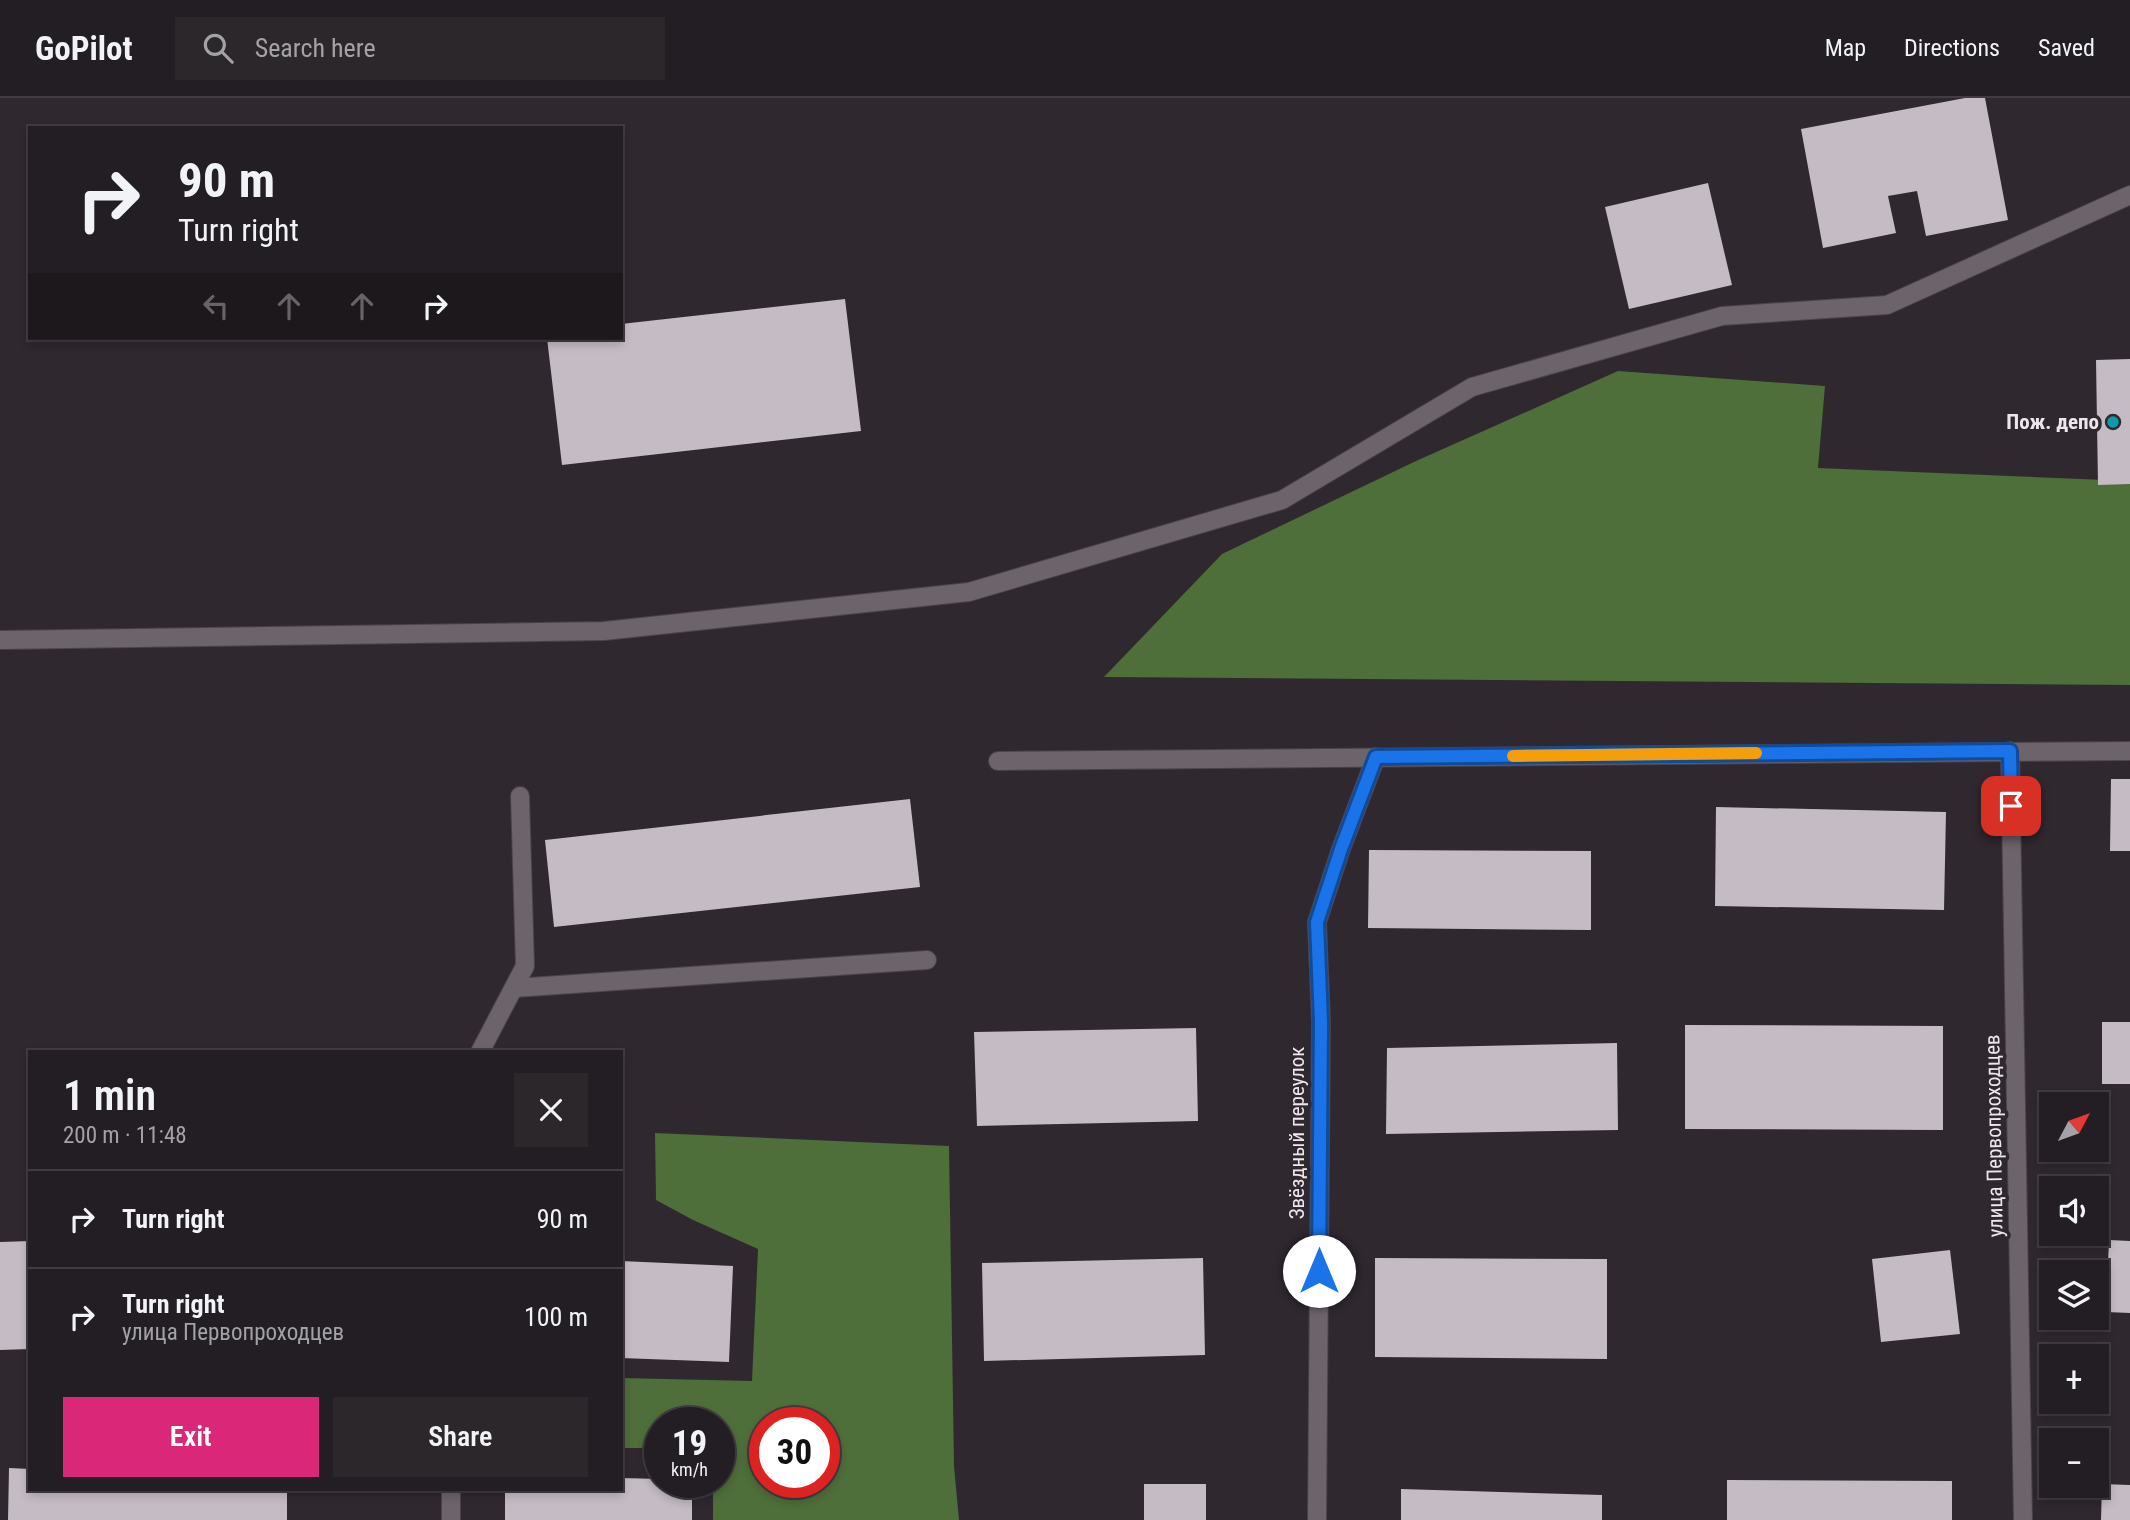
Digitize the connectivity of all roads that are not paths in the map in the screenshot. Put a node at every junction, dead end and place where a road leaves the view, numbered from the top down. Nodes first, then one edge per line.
1 (2130, 195) edge
2 (0, 640) edge
3 (2010, 751) junction
4 (2130, 751) edge
5 (1376, 757) junction
6 (998, 761) dead end
7 (520, 796) dead end
8 (927, 960) dead end
9 (514, 988) junction
10 (481, 1050) edge
11 (451, 1491) edge
12 (452, 1520) edge
13 (1317, 1520) edge
14 (2023, 1520) edge

1 - 2 street
3 - 4 street
3 - 5 street
3 - 14 street, улица Первопроходцев
5 - 6 street
5 - 13 street, Звёздный переулок
7 - 9 street
8 - 9 street
9 - 10 street
11 - 12 street

